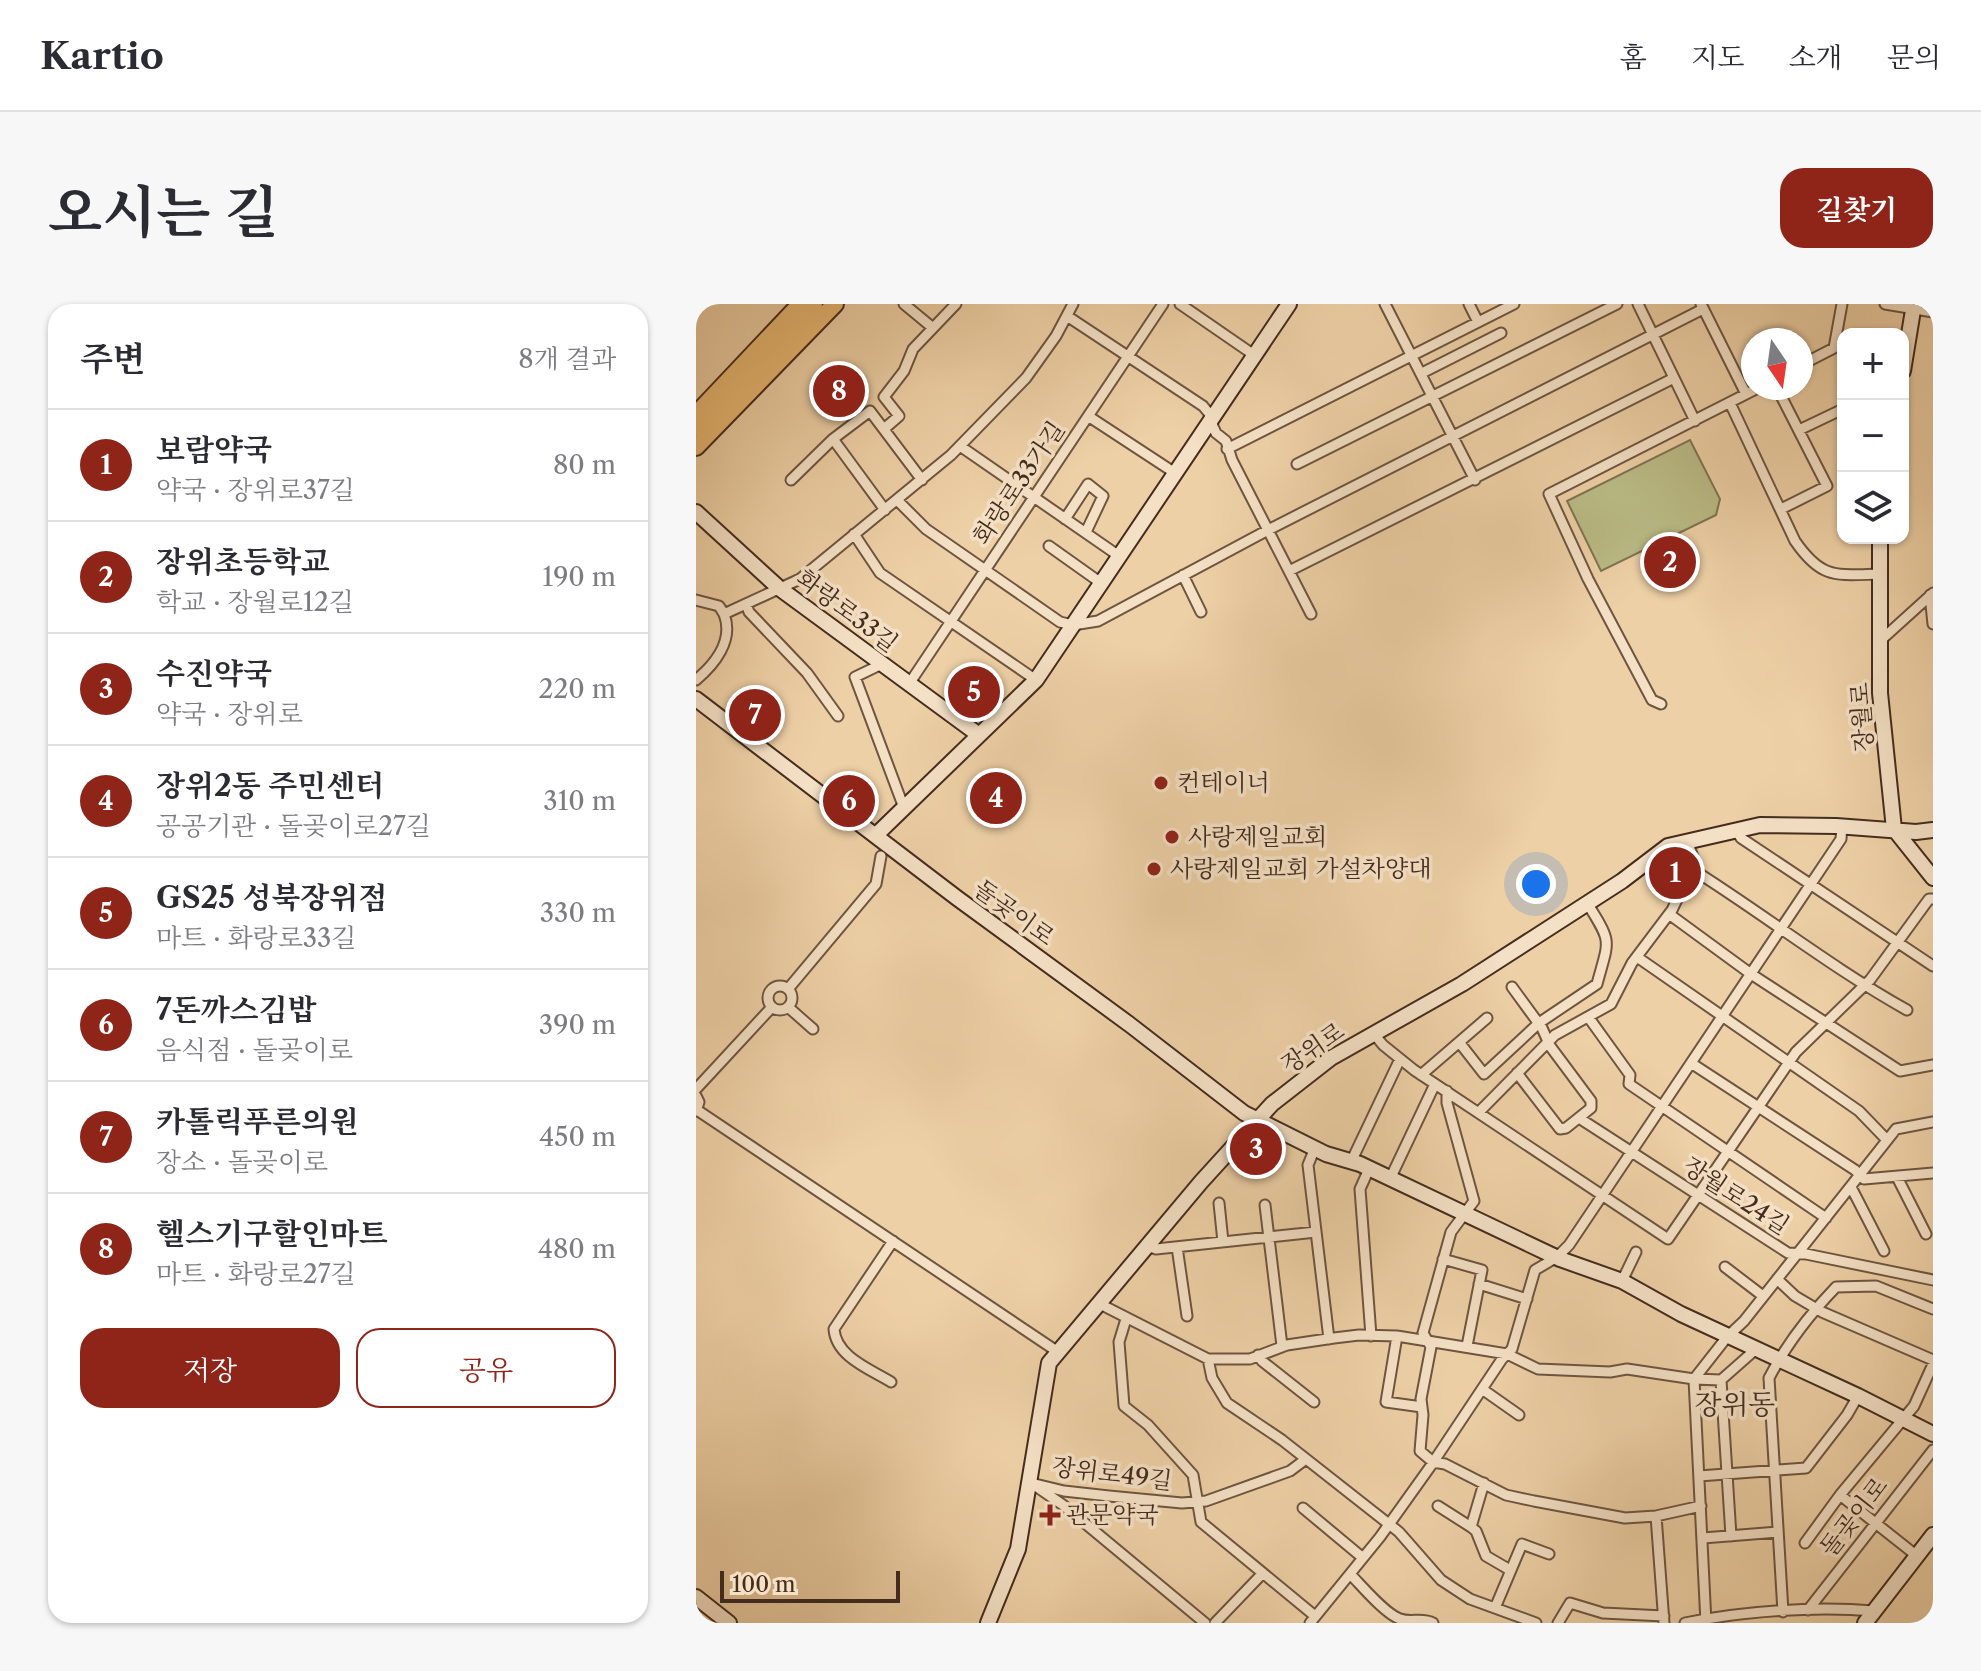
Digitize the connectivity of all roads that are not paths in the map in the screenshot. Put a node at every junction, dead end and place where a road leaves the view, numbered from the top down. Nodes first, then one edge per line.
1 (799, 304) edge
2 (814, 304) edge
3 (825, 304) edge
4 (835, 304) edge
5 (904, 304) edge
6 (956, 304) edge
7 (1073, 304) edge
8 (1163, 304) edge
9 (1180, 304) edge
10 (1289, 304) edge
11 (1398, 304) edge
12 (1469, 304) edge
13 (1514, 304) edge
14 (1617, 304) edge
15 (1638, 304) edge
16 (1842, 304) edge
17 (1885, 304) edge
18 (1387, 307) edge
19 (1702, 307) edge
20 (1913, 307) edge
21 (1933, 312) edge
22 (1067, 316) junction
23 (1478, 322) junction
24 (933, 328) junction
25 (1501, 333) dead end
26 (1909, 333) edge
27 (1654, 336) junction
28 (1254, 355) junction
29 (1412, 355) junction
30 (1127, 356) junction
31 (1813, 359) edge
32 (1422, 373) junction
33 (1674, 378) junction
34 (1741, 384) edge
35 (1433, 396) junction
36 (1741, 397) edge
37 (1783, 400) edge
38 (1730, 403) junction
39 (1837, 412) edge
40 (696, 413) edge
41 (1088, 416) junction
42 (1211, 419) junction
43 (1695, 421) junction
44 (696, 427) edge
45 (884, 429) junction
46 (1799, 430) junction
47 (1454, 437) junction
48 (696, 439) edge
49 (833, 439) junction
50 (960, 446) junction
51 (696, 447) edge
52 (1227, 449) junction
53 (1297, 464) dead end
54 (1175, 473) junction
55 (791, 480) dead end
56 (922, 480) junction
57 (1475, 480) junction
58 (1033, 498) junction
59 (897, 500) junction
60 (1781, 509) junction
61 (885, 510) junction
62 (696, 512) edge
63 (1065, 519) junction
64 (1268, 530) junction
65 (1086, 532) junction
66 (854, 534) junction
67 (1880, 544) edge
68 (1049, 546) dead end
69 (1119, 556) junction
70 (985, 571) junction
71 (1289, 571) junction
72 (1880, 574) junction
73 (1183, 575) junction
74 (1101, 583) junction
75 (779, 588) junction
76 (1932, 594) edge
77 (696, 600) edge
78 (746, 604) junction
79 (1201, 612) dead end
80 (724, 614) junction
81 (1311, 614) dead end
82 (950, 622) junction
83 (1933, 624) edge
84 (1073, 625) junction
85 (1880, 641) junction
86 (882, 664) junction
87 (696, 680) edge
88 (1036, 680) junction
89 (909, 684) junction
90 (696, 699) edge
91 (1661, 704) dead end
92 (838, 716) dead end
93 (979, 735) junction
94 (904, 808) junction
95 (1842, 826) junction
96 (1894, 829) junction
97 (1736, 830) junction
98 (1933, 830) edge
99 (876, 835) junction
100 (1687, 841) junction
101 (881, 856) dead end
102 (1692, 869) junction
103 (1933, 878) edge
104 (1811, 885) junction
105 (1933, 899) edge
106 (1587, 903) junction
107 (1669, 914) junction
108 (1781, 929) junction
109 (1897, 942) junction
110 (1637, 957) junction
111 (1933, 966) edge
112 (1751, 974) junction
113 (1864, 985) junction
114 (1512, 987) dead end
115 (788, 989) junction
116 (772, 1007) junction
117 (788, 1007) junction
118 (1907, 1010) dead end
119 (1721, 1017) junction
120 (1487, 1018) dead end
121 (1589, 1018) junction
122 (1539, 1023) junction
123 (1826, 1023) junction
124 (813, 1029) dead end
125 (1374, 1034) junction
126 (1550, 1041) junction
127 (1459, 1042) junction
128 (1400, 1059) junction
129 (1691, 1063) junction
130 (1788, 1063) junction
131 (1933, 1065) edge
132 (1517, 1073) junction
133 (1421, 1075) junction
134 (1435, 1084) junction
135 (696, 1089) edge
136 (1447, 1091) junction
137 (696, 1096) edge
138 (1661, 1107) junction
139 (1757, 1108) junction
140 (696, 1110) edge
141 (1479, 1112) junction
142 (1579, 1118) junction
143 (1257, 1121) junction
144 (1933, 1122) edge
145 (1887, 1140) junction
146 (1315, 1148) junction
147 (1729, 1151) junction
148 (1631, 1152) junction
149 (1351, 1162) junction
150 (1369, 1169) junction
151 (1933, 1173) edge
152 (1860, 1176) junction
153 (1897, 1177) junction
154 (1390, 1179) junction
155 (1851, 1187) junction
156 (1601, 1195) junction
157 (1699, 1196) junction
158 (1219, 1203) dead end
159 (1265, 1205) dead end
160 (1465, 1213) junction
161 (1826, 1218) junction
162 (1316, 1232) junction
163 (1926, 1234) dead end
164 (1269, 1237) junction
165 (893, 1241) junction
166 (1223, 1242) junction
167 (1147, 1246) junction
168 (1177, 1247) junction
169 (1884, 1251) dead end
170 (1636, 1252) dead end
171 (1797, 1254) junction
172 (1557, 1257) junction
173 (1443, 1259) junction
174 (1725, 1267) dead end
175 (1881, 1270) junction
176 (1777, 1279) junction
177 (1933, 1280) edge
178 (1622, 1281) junction
179 (1479, 1284) junction
180 (1876, 1286) junction
181 (1763, 1296) junction
182 (1527, 1299) junction
183 (1098, 1303) junction
184 (1816, 1308) junction
185 (1933, 1309) edge
186 (1187, 1316) dead end
187 (1126, 1319) junction
188 (1371, 1336) junction
189 (1397, 1336) junction
190 (1727, 1337) junction
191 (1329, 1339) junction
192 (1426, 1340) junction
193 (1282, 1346) junction
194 (1467, 1346) junction
195 (1755, 1350) junction
196 (1058, 1352) junction
197 (1507, 1354) junction
198 (1258, 1355) junction
199 (1208, 1359) junction
200 (1778, 1360) junction
201 (1933, 1362) edge
202 (1694, 1379) junction
203 (1721, 1380) junction
204 (891, 1382) dead end
205 (1482, 1389) junction
206 (1858, 1396) junction
207 (1314, 1402) dead end
208 (1422, 1407) junction
209 (1519, 1415) dead end
210 (1902, 1419) junction
211 (1933, 1434) edge
212 (1933, 1450) edge
213 (1306, 1459) junction
214 (1433, 1462) junction
215 (1775, 1470) junction
216 (1726, 1473) junction
217 (1699, 1476) junction
218 (1031, 1483) junction
219 (1484, 1483) junction
220 (1840, 1495) junction
221 (1196, 1502) junction
222 (1438, 1506) dead end
223 (1701, 1506) junction
224 (1303, 1508) dead end
225 (1656, 1516) junction
226 (1877, 1522) junction
227 (1388, 1524) junction
228 (1471, 1527) junction
229 (1778, 1532) junction
230 (1933, 1535) edge
231 (1731, 1536) junction
232 (1703, 1538) junction
233 (1805, 1543) dead end
234 (1549, 1554) dead end
235 (1917, 1556) junction
236 (1363, 1558) junction
237 (1510, 1570) junction
238 (1263, 1573) junction
239 (1350, 1574) junction
240 (696, 1597) edge
241 (1495, 1608) junction
242 (1808, 1610) junction
243 (1783, 1612) junction
244 (1870, 1617) edge
245 (1312, 1620) edge
246 (1664, 1620) edge
247 (1706, 1621) edge
248 (729, 1623) edge
249 (988, 1623) edge
250 (1205, 1623) edge
251 (1215, 1623) edge
252 (1433, 1623) edge
253 (1536, 1623) edge
254 (1558, 1623) edge
255 (1685, 1623) edge

1 - 40 main road
2 - 44 highway
3 - 48 main road
4 - 51 highway
5 - 24 street
6 - 24 street
7 - 22 street
8 - 30 street, 화랑로33가길
9 - 28 street
10 - 28 street
11 - 18 street
12 - 23 street
13 - 23 street
14 - 35 street
15 - 27 street
16 - 31 street
17 - 20 street
18 - 29 street
19 - 27 street
19 - 34 street
20 - 21 street
20 - 26 street
22 - 30 street
22 - 50 street
23 - 29 street
24 - 45 street
25 - 32 street
27 - 33 street
27 - 47 street
28 - 42 street
29 - 32 street
29 - 52 street
30 - 41 street, 화랑로33가길
30 - 42 street
32 - 35 street
33 - 43 street
33 - 57 street
35 - 47 street
35 - 53 street
36 - 38 street
37 - 46 street
38 - 43 street
38 - 60 street
39 - 46 street
41 - 54 street
41 - 58 street, 화랑로33가길
42 - 52 street
42 - 54 street
43 - 91 street
45 - 49 street
45 - 56 street
46 - 60 street
47 - 57 street
47 - 64 street
49 - 55 street
49 - 61 street
50 - 56 street
50 - 58 street
52 - 64 street
54 - 69 street
56 - 59 street
57 - 71 street
58 - 63 street
58 - 70 street, 화랑로33가길
59 - 61 street
59 - 70 street
60 - 72 street
61 - 66 street
62 - 75 street, 화랑로33길
63 - 65 street
63 - 65 street
64 - 71 street
64 - 73 street
65 - 69 street
66 - 75 street
66 - 82 street
67 - 72 street, 장월로
68 - 74 street
69 - 74 street
70 - 82 street, 화랑로33가길
70 - 84 street
71 - 81 street
72 - 85 street, 장월로
73 - 79 street
73 - 84 street
74 - 84 street
75 - 78 street
75 - 86 street, 화랑로33길
76 - 83 street
76 - 85 street
77 - 80 street
78 - 80 street
78 - 92 street
80 - 87 street
82 - 88 street
82 - 89 street, 화랑로33가길
84 - 88 street
85 - 96 street, 장월로
86 - 89 street, 화랑로33길
86 - 94 street
88 - 93 street
89 - 93 street, 화랑로33길
90 - 99 street, 돌곶이로
93 - 94 street
94 - 99 street
95 - 96 street, 장위로
95 - 97 street, 장위로
95 - 104 street
96 - 98 street, 장위로
96 - 103 street
97 - 100 street, 장위로
97 - 104 street
99 - 143 street, 돌곶이로
100 - 102 street
100 - 106 street, 장위로
101 - 115 street
102 - 107 street
102 - 108 street
104 - 108 street
104 - 109 street
105 - 109 street
106 - 122 street
106 - 125 street, 장위로
107 - 110 street
107 - 112 street
108 - 112 street
108 - 113 street
109 - 111 street
109 - 113 street
110 - 119 street
110 - 121 street
112 - 119 street
112 - 123 street
113 - 118 street
113 - 123 street
114 - 122 street
115 - 116 street
115 - 117 street
116 - 117 street
116 - 135 street
117 - 124 street
119 - 129 street
119 - 130 street
120 - 127 street
121 - 126 street
121 - 138 street
122 - 126 street
122 - 127 street
123 - 130 street
123 - 131 street
125 - 128 street
125 - 143 street, 장위로
126 - 132 street
126 - 142 street
127 - 133 street
128 - 133 street
128 - 149 street
129 - 138 street
129 - 139 street
130 - 139 street
130 - 145 street
132 - 141 street
132 - 142 street
133 - 134 street
134 - 136 street
134 - 154 street
136 - 141 street
136 - 160 street
137 - 140 street
138 - 147 street
138 - 148 street
139 - 147 street
139 - 152 street
140 - 165 street
141 - 156 street
142 - 148 street, 장월로24길
143 - 146 street, 돌곶이로
143 - 167 street, 장위로
144 - 145 street
145 - 152 street
146 - 149 street, 돌곶이로
146 - 162 street
147 - 157 street
147 - 161 street
148 - 156 street
148 - 157 street, 장월로24길
149 - 150 street, 돌곶이로
150 - 154 street, 돌곶이로
150 - 188 street
151 - 153 street
152 - 153 street
152 - 155 street
153 - 163 street
154 - 160 street, 돌곶이로
155 - 161 street
155 - 169 street
156 - 157 street
156 - 172 street
157 - 171 street, 장월로24길
158 - 166 street
159 - 164 street
160 - 172 street, 돌곶이로
160 - 173 street
161 - 171 street
162 - 164 street
162 - 191 street
164 - 166 street
164 - 193 street
165 - 196 street
165 - 204 street
166 - 168 street
167 - 168 street
167 - 183 street, 장위로
168 - 186 street
170 - 178 street
171 - 175 street, 장월로24길
171 - 176 street
172 - 178 street, 돌곶이로
172 - 182 street
173 - 179 street
173 - 192 street
174 - 181 street
175 - 177 street, 장월로24길
175 - 180 street
176 - 181 street
176 - 184 street
178 - 190 street, 돌곶이로
179 - 182 street
179 - 194 street
180 - 184 street, 돌곶이로
180 - 185 street
181 - 190 street
182 - 197 street
183 - 187 street
183 - 196 street, 장위로
184 - 200 street, 돌곶이로
184 - 201 street
187 - 199 street
187 - 221 street
188 - 189 street
188 - 191 street
189 - 192 street
189 - 208 street
190 - 195 street, 돌곶이로
190 - 202 street
191 - 193 street
192 - 194 street
192 - 208 street
193 - 198 street
194 - 197 street
195 - 200 street, 돌곶이로
195 - 203 street
196 - 218 street, 장위로
197 - 202 street
197 - 205 street
198 - 199 street
198 - 207 street
199 - 213 street
200 - 206 street, 돌곶이로
200 - 215 street, 돌곶이로
201 - 210 street, 돌곶이로
202 - 203 street
202 - 217 street
203 - 216 street
205 - 209 street
205 - 214 street
206 - 210 street, 돌곶이로
206 - 215 street
208 - 214 street
210 - 211 street, 돌곶이로
210 - 220 street, 돌곶이로
212 - 226 street, 돌곶이로
213 - 221 street, 장위로49길
213 - 227 street
214 - 219 street
214 - 227 street
215 - 216 street
215 - 229 street, 돌곶이로
216 - 217 street
216 - 231 street
217 - 223 street
218 - 221 street, 장위로49길
218 - 249 street, 장위로
218 - 250 street, 장위로49길
219 - 225 street
219 - 228 street
220 - 226 street
220 - 233 street, 돌곶이로
221 - 238 street
222 - 228 street
223 - 225 street
223 - 232 street
224 - 236 street
225 - 246 street
226 - 235 street
226 - 242 street, 돌곶이로
227 - 236 street
227 - 241 street
228 - 237 street
229 - 231 street
229 - 243 street, 돌곶이로
230 - 235 street
231 - 232 street
232 - 247 street
234 - 237 street
235 - 244 street
236 - 239 street
237 - 241 street
238 - 245 street
238 - 251 street
239 - 245 street
239 - 252 street
240 - 248 street
241 - 253 street
242 - 243 street
242 - 244 street
243 - 247 street
246 - 254 street
247 - 255 street

